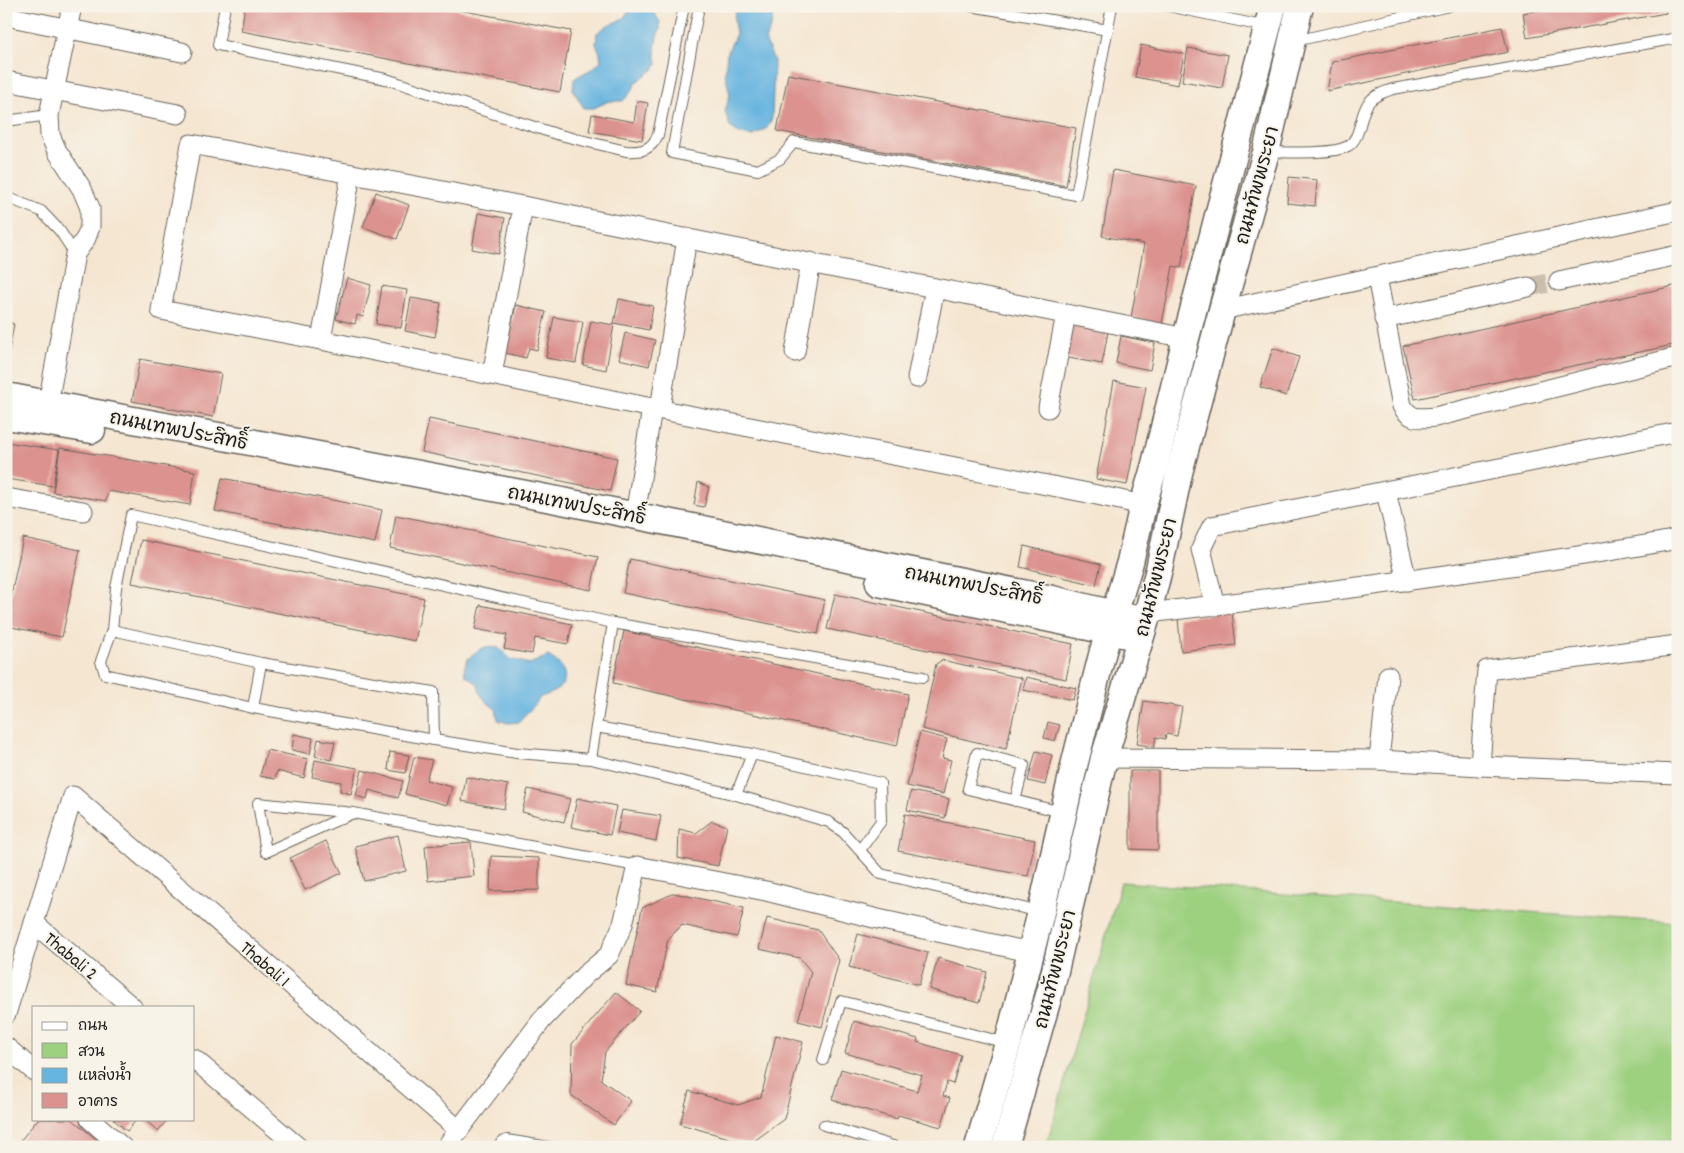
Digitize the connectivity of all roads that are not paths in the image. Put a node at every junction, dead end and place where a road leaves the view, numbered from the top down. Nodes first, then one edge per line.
1 (72, 6) edge
2 (224, 6) edge
3 (684, 6) edge
4 (699, 6) edge
5 (971, 6) edge
6 (1112, 6) edge
7 (1168, 6) edge
8 (1300, 6) edge
9 (1449, 6) edge
10 (6, 16) edge
11 (1270, 17) edge
12 (67, 28) junction
13 (1108, 30) junction
14 (1678, 38) edge
15 (1291, 42) junction
16 (182, 52) dead end
17 (6, 81) edge
18 (54, 91) junction
19 (178, 114) dead end
20 (49, 115) junction
21 (6, 121) edge
22 (1266, 152) junction
23 (351, 174) junction
24 (6, 197) edge
25 (523, 206) junction
26 (1678, 211) edge
27 (687, 238) junction
28 (75, 254) junction
29 (1678, 255) edge
30 (810, 262) junction
31 (1376, 277) junction
32 (1559, 281) tunnel mouth
33 (1528, 287) tunnel mouth
34 (935, 288) junction
35 (1222, 310) junction
36 (1066, 314) junction
37 (1384, 319) junction
38 (1186, 338) junction
39 (321, 340) junction
40 (795, 352) dead end
41 (1678, 357) edge
42 (492, 375) junction
43 (917, 378) dead end
44 (6, 396) edge
45 (48, 404) junction
46 (656, 408) junction
47 (1048, 408) dead end
48 (6, 416) edge
49 (1678, 432) edge
50 (1386, 492) junction
51 (6, 498) edge
52 (1143, 505) junction
53 (84, 511) dead end
54 (635, 516) junction
55 (1678, 539) edge
56 (1407, 581) junction
57 (1215, 606) junction
58 (613, 622) junction
59 (1112, 622) junction
60 (1144, 624) junction
61 (112, 630) junction
62 (1678, 645) edge
63 (260, 663) junction
64 (1388, 676) dead end
65 (923, 677) dead end
66 (253, 708) junction
67 (596, 727) junction
68 (434, 740) junction
69 (752, 754) junction
70 (1104, 758) junction
71 (591, 759) junction
72 (1379, 760) junction
73 (1480, 766) junction
74 (1678, 774) edge
75 (736, 795) junction
76 (1015, 801) junction
77 (1063, 812) junction
78 (353, 813) junction
79 (860, 850) junction
80 (637, 866) junction
81 (1041, 912) junction
82 (34, 923) junction
83 (1030, 952) junction
84 (131, 1006) edge
85 (6, 1014) edge
86 (1008, 1043) junction
87 (6, 1047) edge
88 (195, 1060) edge
89 (823, 1060) dead end
90 (32, 1069) edge
91 (91, 1120) edge
92 (824, 1125) dead end
93 (459, 1130) junction
94 (122, 1147) edge
95 (298, 1147) edge
96 (446, 1147) edge
97 (498, 1147) edge
98 (549, 1147) edge
99 (896, 1147) edge
100 (978, 1147) edge
101 (1005, 1147) edge

1 - 12 street
2 - 3 lane
4 - 13 lane
5 - 13 lane
6 - 13 lane
7 - 11 lane
8 - 15 main road, ถนนทัพพระยา
9 - 15 lane
10 - 12 street
11 - 38 main road, ถนนทัพพระยา
12 - 16 street
12 - 18 street
14 - 22 lane
15 - 22 main road, ถนนทัพพระยา
17 - 18 street
18 - 19 street
18 - 20 street
20 - 21 lane
20 - 28 street
22 - 35 main road, ถนนทัพพระยา
23 - 25 street
23 - 39 street
23 - 39 street
24 - 28 lane
25 - 27 street
25 - 42 street
26 - 31 street
27 - 30 street
27 - 46 street
28 - 45 street
29 - 32 street
30 - 34 street
30 - 40 street
31 - 35 street
31 - 37 street
33 - 37 street
34 - 36 street
34 - 43 street
35 - 60 main road, ถนนทัพพระยา
36 - 38 street
36 - 47 street
37 - 41 street
38 - 52 main road, ถนนทัพพระยา
39 - 42 street
42 - 46 street
44 - 45 main road, ถนนเทพประสิทธิ์
45 - 54 main road, ถนนเทพประสิทธิ์
46 - 52 street
46 - 54 street
48 - 59 main road, ถนนเทพประสิทธิ์
49 - 50 street
50 - 56 street
50 - 57 street
51 - 53 street
52 - 59 main road, ถนนทัพพระยา
54 - 59 main road, ถนนเทพประสิทธิ์
55 - 56 street
56 - 57 street
57 - 60 street
58 - 61 lane
58 - 65 lane
58 - 67 lane
59 - 60 main road, ถนนเทพประสิทธิ์
59 - 77 main road, ถนนทัพพระยา
60 - 70 main road, ถนนทัพพระยา
61 - 63 lane
61 - 66 lane
62 - 73 street
63 - 66 lane
63 - 68 lane
64 - 72 street
66 - 68 lane
67 - 69 lane
67 - 71 lane
68 - 71 lane
69 - 75 lane
69 - 79 lane
70 - 72 street
70 - 101 main road, ถนนทัพพระยา
71 - 75 lane
72 - 73 street
73 - 74 street
75 - 79 lane
76 - 76 lane
76 - 77 lane
77 - 81 main road, ถนนทัพพระยา
78 - 78 lane
78 - 80 lane
79 - 81 lane
80 - 83 street
80 - 93 street
81 - 83 main road, ถนนทัพพระยา
82 - 84 street, Thabali 2
82 - 85 street
82 - 93 street, Thabali 1
83 - 86 main road, ถนนทัพพระยา
86 - 89 lane
86 - 100 main road, ถนนทัพพระยา
87 - 90 street
88 - 95 street
91 - 94 street
92 - 99 lane
93 - 96 street
97 - 98 lane

